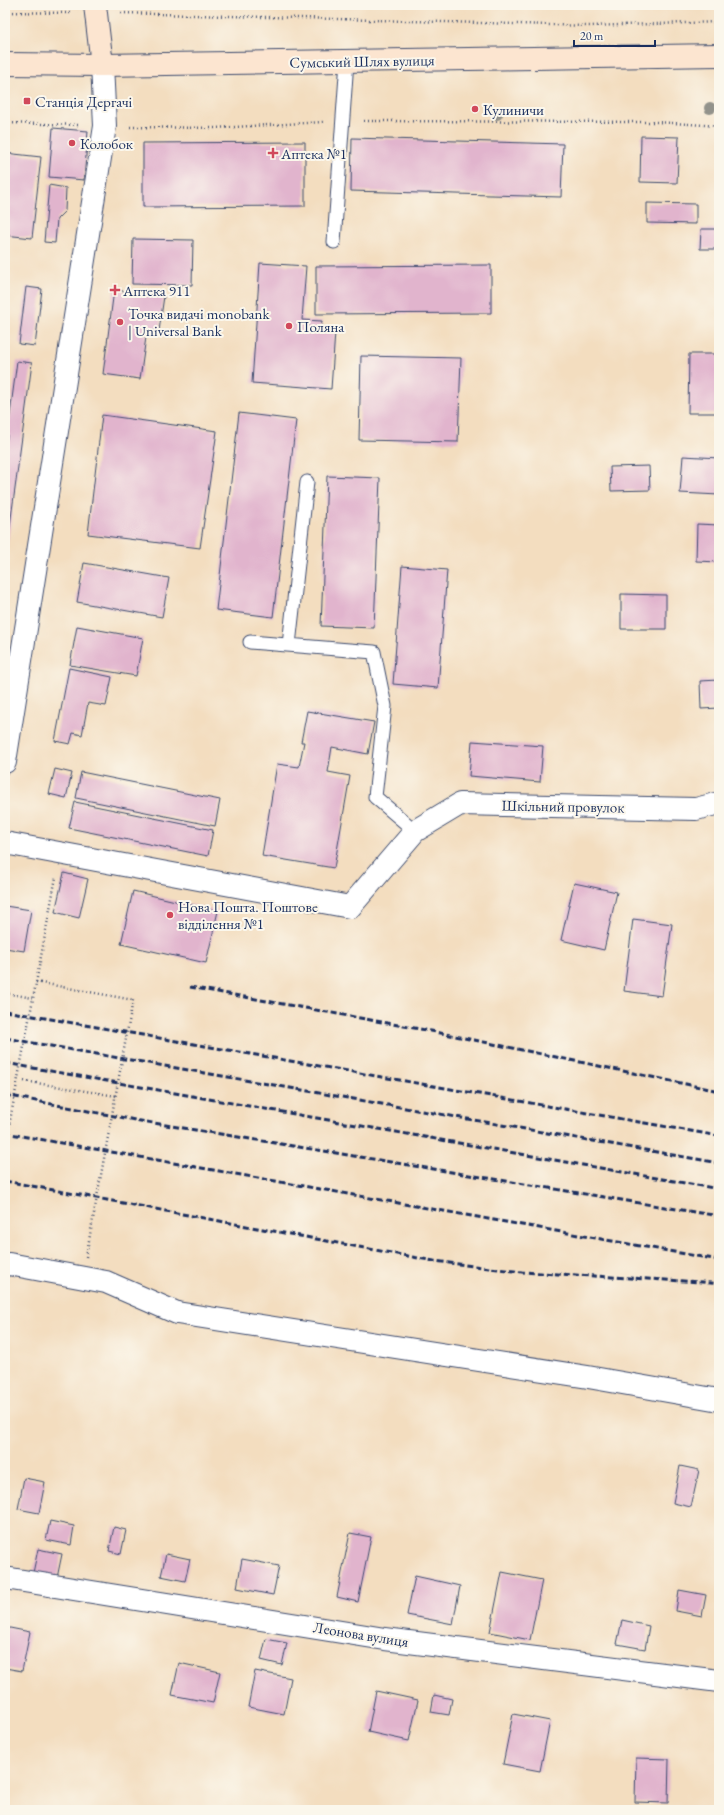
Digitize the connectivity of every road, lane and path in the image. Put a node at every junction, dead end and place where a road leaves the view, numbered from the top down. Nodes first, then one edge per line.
1 (95, 9) edge
2 (5, 12) edge
3 (719, 22) edge
4 (719, 55) edge
5 (347, 61) junction
6 (5, 64) edge
7 (102, 65) junction
8 (334, 242) dead end
9 (307, 482) dead end
10 (250, 642) dead end
11 (289, 645) junction
12 (7, 726) edge
13 (5, 762) edge
14 (719, 803) edge
15 (415, 831) junction
16 (5, 843) edge
17 (60, 853) junction
18 (36, 982) junction
19 (5, 993) edge
20 (33, 998) junction
21 (24, 1081) dead end
22 (116, 1096) junction
23 (5, 1147) edge
24 (86, 1257) dead end
25 (7, 1265) edge
26 (719, 1400) edge
27 (5, 1578) edge
28 (719, 1681) edge

1 - 2 path
1 - 3 path
1 - 7 main road
4 - 5 main road, Сумський Шлях вулиця
5 - 7 main road, Сумський Шлях вулиця
5 - 8 lane
6 - 7 main road, Сумський Шлях вулиця
7 - 12 street
9 - 11 lane
10 - 11 lane
11 - 15 lane
12 - 13 street
14 - 15 street, Шкільний провулок
15 - 17 street, Шкільний провулок
16 - 17 street
17 - 18 path
18 - 20 path
18 - 22 path, bridge
19 - 20 path
20 - 23 path
21 - 22 path
22 - 24 path, bridge
25 - 26 street
27 - 28 street, Леонова вулиця

